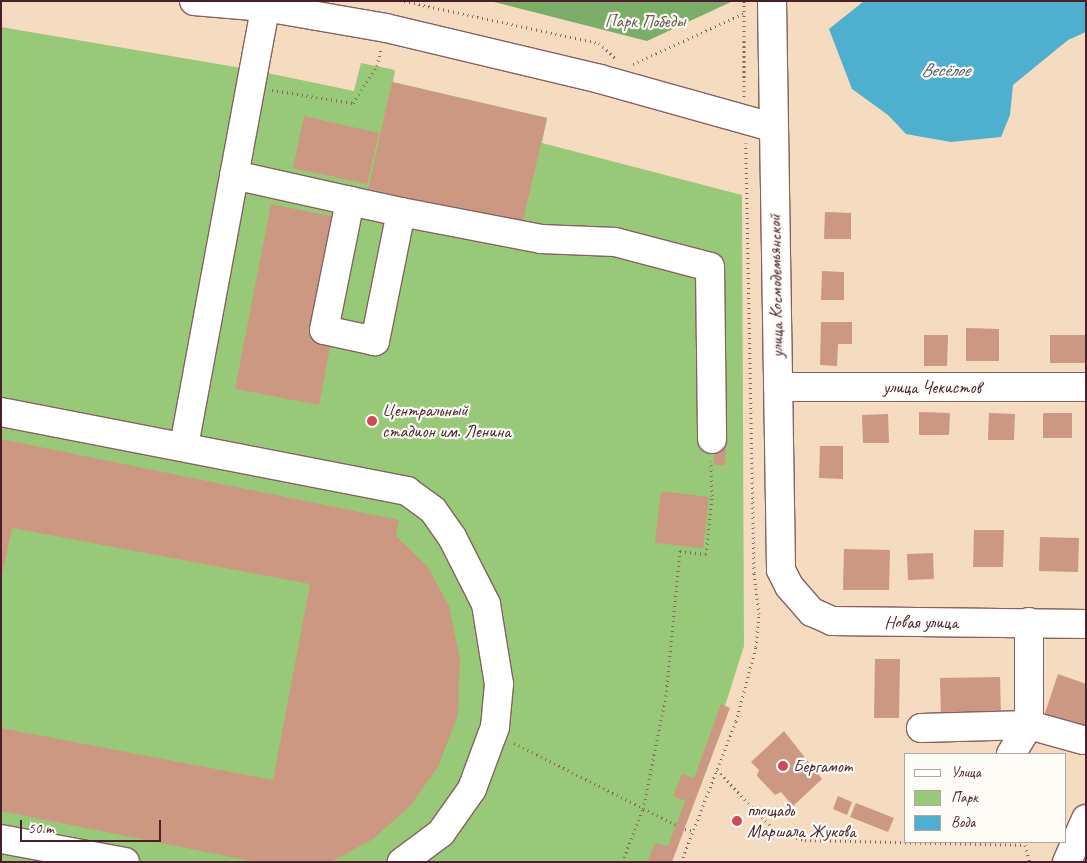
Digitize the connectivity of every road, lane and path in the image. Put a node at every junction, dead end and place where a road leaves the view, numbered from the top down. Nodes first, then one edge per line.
1 (194, 1) edge
2 (404, 1) edge
3 (744, 1) edge
4 (772, 1) edge
5 (265, 7) junction
6 (744, 13) junction
7 (386, 28) junction
8 (618, 60) dead end
9 (636, 70) dead end
10 (742, 106) junction
11 (245, 109) junction
12 (772, 127) junction
13 (234, 175) junction
14 (350, 201) junction
15 (401, 212) junction
16 (778, 387) junction
17 (1086, 387) edge
18 (1, 412) edge
19 (712, 439) joint
20 (184, 446) junction
21 (781, 570) joint
22 (1029, 622) junction
23 (1084, 625) edge
24 (1028, 725) junction
25 (921, 728) dead end
26 (493, 732) junction
27 (1083, 740) dead end
28 (1012, 753) edge
29 (717, 770) junction
30 (643, 809) junction
31 (1085, 820) edge
32 (676, 825) dead end
33 (685, 829) dead end
34 (693, 831) junction
35 (1, 839) edge
36 (904, 842) edge
37 (970, 843) edge
38 (1025, 844) edge
39 (125, 862) edge
40 (402, 862) edge
41 (622, 862) edge
42 (681, 862) edge
43 (1030, 862) edge
44 (1067, 862) edge

1 - 5 street
2 - 8 path
3 - 6 path
4 - 12 street, улица Космодемьянской
5 - 7 street
5 - 11 street
6 - 9 path
6 - 10 path
7 - 10 street
7 - 11 path
10 - 12 street
10 - 29 path
11 - 13 street
12 - 16 street, улица Космодемьянской
13 - 14 street
13 - 20 street
14 - 15 street
14 - 15 street
15 - 19 street
16 - 17 street, улица Чекистов
16 - 21 street, улица Космодемьянской
18 - 20 street
19 - 30 path
20 - 26 street
21 - 22 street, Новая улица
22 - 23 street, Новая улица
22 - 24 street
24 - 25 street
24 - 27 street
24 - 28 street
26 - 30 path
26 - 40 street
29 - 34 path
29 - 36 path
30 - 32 path
30 - 41 path
31 - 44 street
33 - 34 path
34 - 42 path
35 - 39 street
37 - 38 path
38 - 43 path

